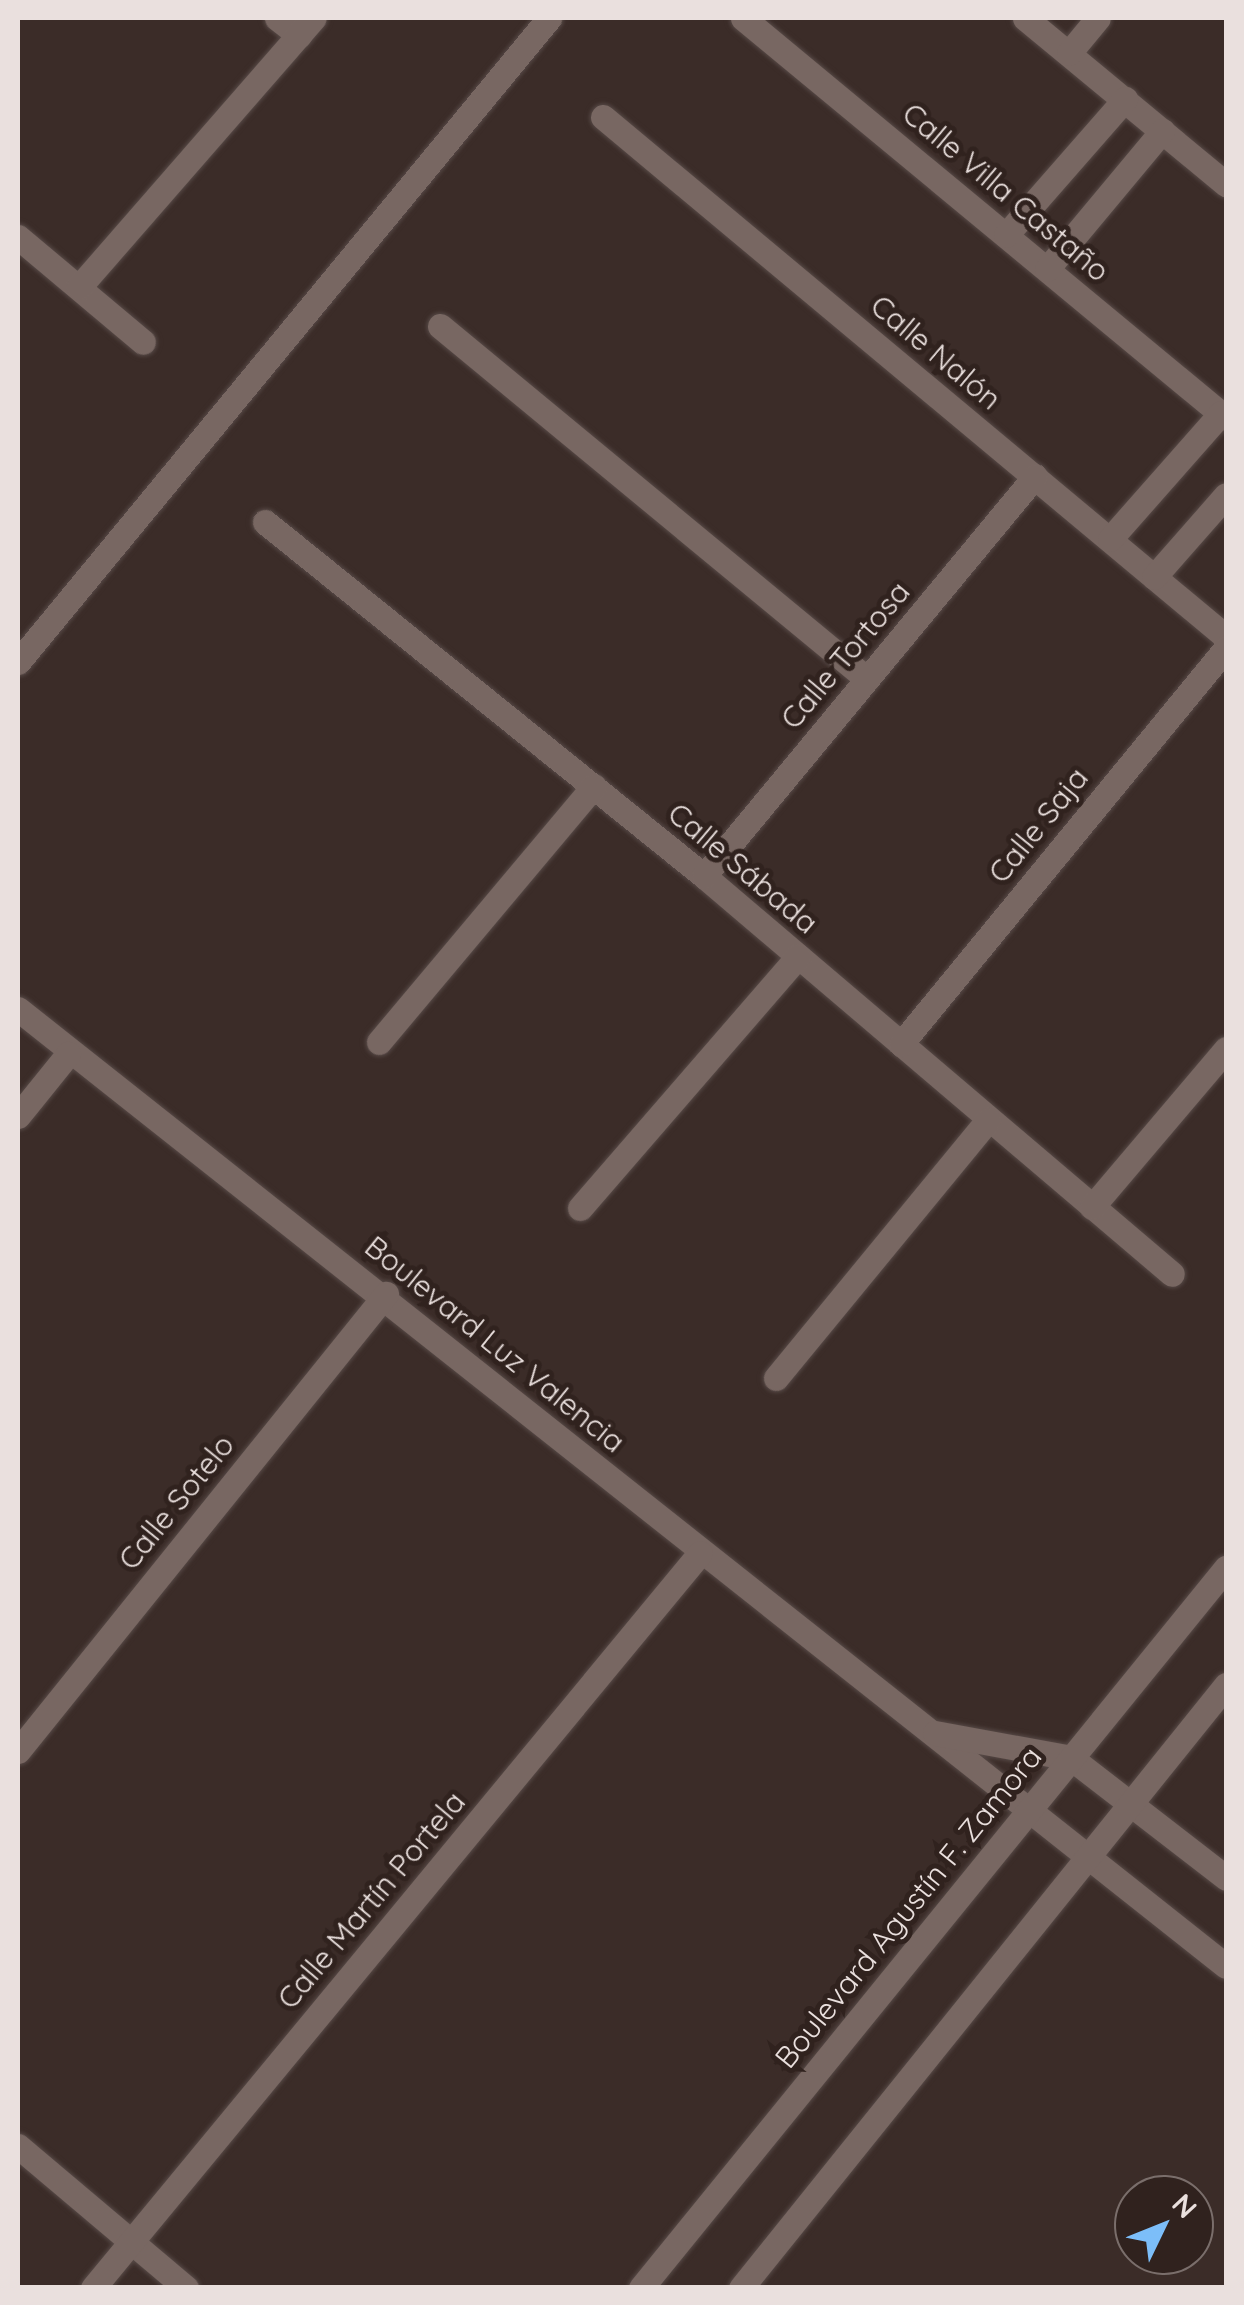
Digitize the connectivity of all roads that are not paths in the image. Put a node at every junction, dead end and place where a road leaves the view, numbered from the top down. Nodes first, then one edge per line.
1 (277, 18) edge
2 (549, 18) edge
3 (743, 18) edge
4 (1025, 18) edge
5 (1098, 18) edge
6 (306, 26) edge
7 (1068, 53) junction
8 (1125, 99) junction
9 (603, 117) dead end
10 (1162, 130) junction
11 (1226, 184) edge
12 (1006, 235) junction
13 (18, 236) edge
14 (1047, 269) junction
15 (80, 287) junction
16 (440, 326) dead end
17 (143, 342) dead end
18 (1224, 415) edge
19 (1035, 476) junction
20 (1226, 495) edge
21 (265, 522) dead end
22 (1110, 540) junction
23 (1154, 577) junction
24 (1226, 637) edge
25 (1226, 648) edge
26 (18, 662) edge
27 (867, 679) junction
28 (594, 786) junction
29 (704, 876) junction
30 (798, 956) junction
31 (18, 1009) edge
32 (380, 1042) dead end
33 (900, 1044) junction
34 (1226, 1049) edge
35 (68, 1054) junction
36 (18, 1116) edge
37 (988, 1120) junction
38 (1092, 1207) junction
39 (580, 1208) dead end
40 (1172, 1274) dead end
41 (386, 1294) junction
42 (776, 1378) dead end
43 (700, 1554) junction
44 (1226, 1568) edge
45 (1226, 1686) edge
46 (930, 1732) junction
47 (18, 1751) edge
48 (1071, 1758) junction
49 (1134, 1801) junction
50 (1030, 1809) junction
51 (1091, 1853) junction
52 (1226, 1878) edge
53 (1226, 1966) edge
54 (18, 2146) edge
55 (131, 2242) junction
56 (93, 2288) edge
57 (186, 2288) edge
58 (641, 2288) edge
59 (741, 2288) edge

1 - 6 street
2 - 26 street
3 - 12 street, Calle Villa Castaño
4 - 7 street
5 - 7 street
6 - 15 street
7 - 8 street
8 - 10 street
8 - 12 street
9 - 19 street, Calle Nalón
10 - 11 street
10 - 14 street
12 - 14 street, Calle Villa Castaño
13 - 15 street
14 - 18 street, Calle Villa Castaño
15 - 17 street
16 - 27 street
18 - 22 street
19 - 22 street, Calle Nalón
19 - 27 street, Calle Tortosa
20 - 23 street
21 - 28 street, Calle Sábada
22 - 23 street, Calle Nalón
23 - 24 street, Calle Nalón
25 - 33 street, Calle Saja
27 - 29 street, Calle Tortosa
28 - 29 street, Calle Sábada
28 - 32 street
29 - 30 street, Calle Sábada
30 - 33 street, Calle Sábada
30 - 39 street
31 - 35 street, Boulevard Luz Valencia
33 - 37 street, Calle Sábada
34 - 38 street
35 - 36 street
35 - 41 street, Boulevard Luz Valencia
37 - 38 street, Calle Sábada
37 - 42 street
38 - 40 street, Calle Sábada
41 - 43 street, Boulevard Luz Valencia
41 - 47 street, Calle Sotelo
43 - 46 street, Boulevard Luz Valencia
43 - 55 street, Calle Martín Portela
44 - 48 street, Boulevard Agustín F. Zamora
45 - 49 street
46 - 48 street, Boulevard Luz Valencia
46 - 50 street, Boulevard Luz Valencia
48 - 49 street, Boulevard Luz Valencia
48 - 50 street, Boulevard Agustín F. Zamora
49 - 51 street
49 - 52 street, Boulevard Luz Valencia
50 - 51 street, Boulevard Luz Valencia
50 - 58 street, Boulevard Agustín F. Zamora
51 - 53 street, Boulevard Luz Valencia
51 - 59 street
54 - 55 street
55 - 56 street, Calle Martín Portela
55 - 57 street

